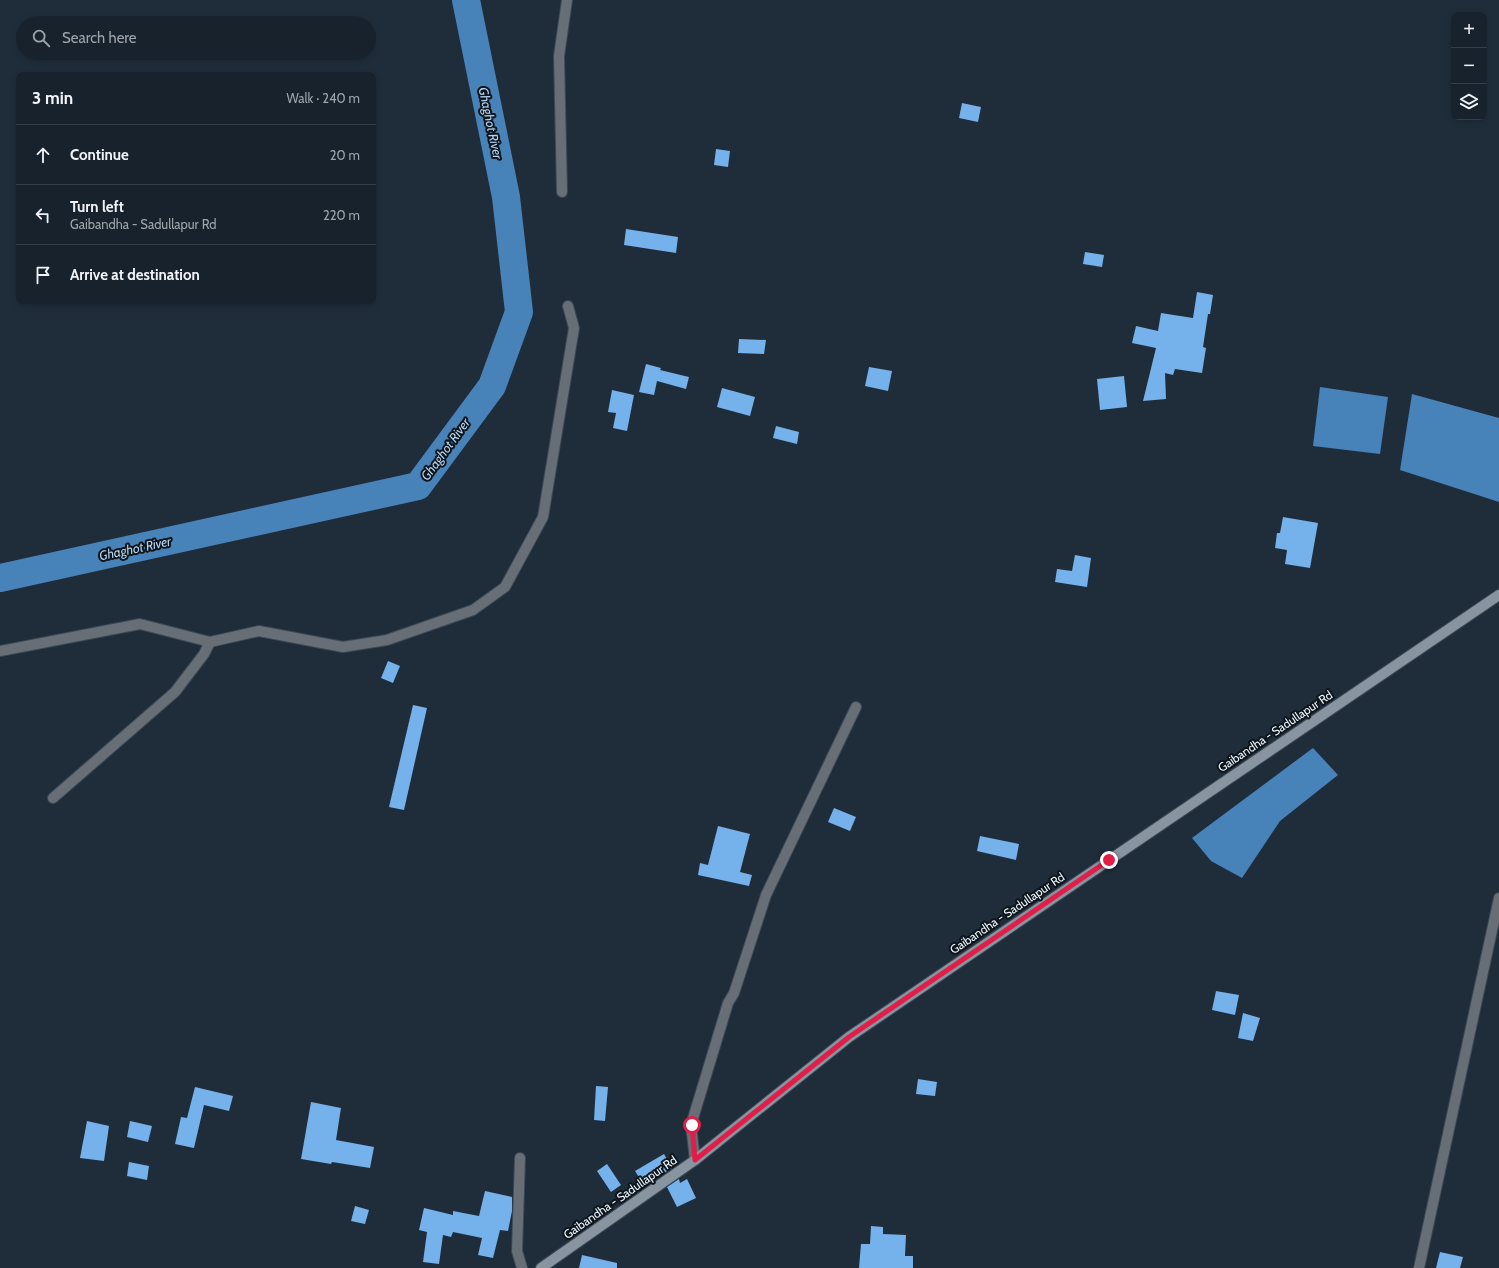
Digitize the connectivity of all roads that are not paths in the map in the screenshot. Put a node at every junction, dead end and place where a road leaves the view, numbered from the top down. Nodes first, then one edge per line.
1 (567, 0) edge
2 (562, 192) dead end
3 (568, 306) dead end
4 (1499, 595) edge
5 (210, 642) junction
6 (0, 651) edge
7 (856, 707) dead end
8 (53, 798) dead end
9 (1499, 898) edge
10 (520, 1158) dead end
11 (695, 1160) junction
12 (522, 1268) edge
13 (541, 1268) edge
14 (1419, 1268) edge

1 - 2 street
3 - 5 street
4 - 11 main road, Gaibandha - Sadullapur Rd
5 - 6 street
5 - 8 street
7 - 11 street
9 - 14 street
10 - 12 street
11 - 13 main road, Gaibandha - Sadullapur Rd

